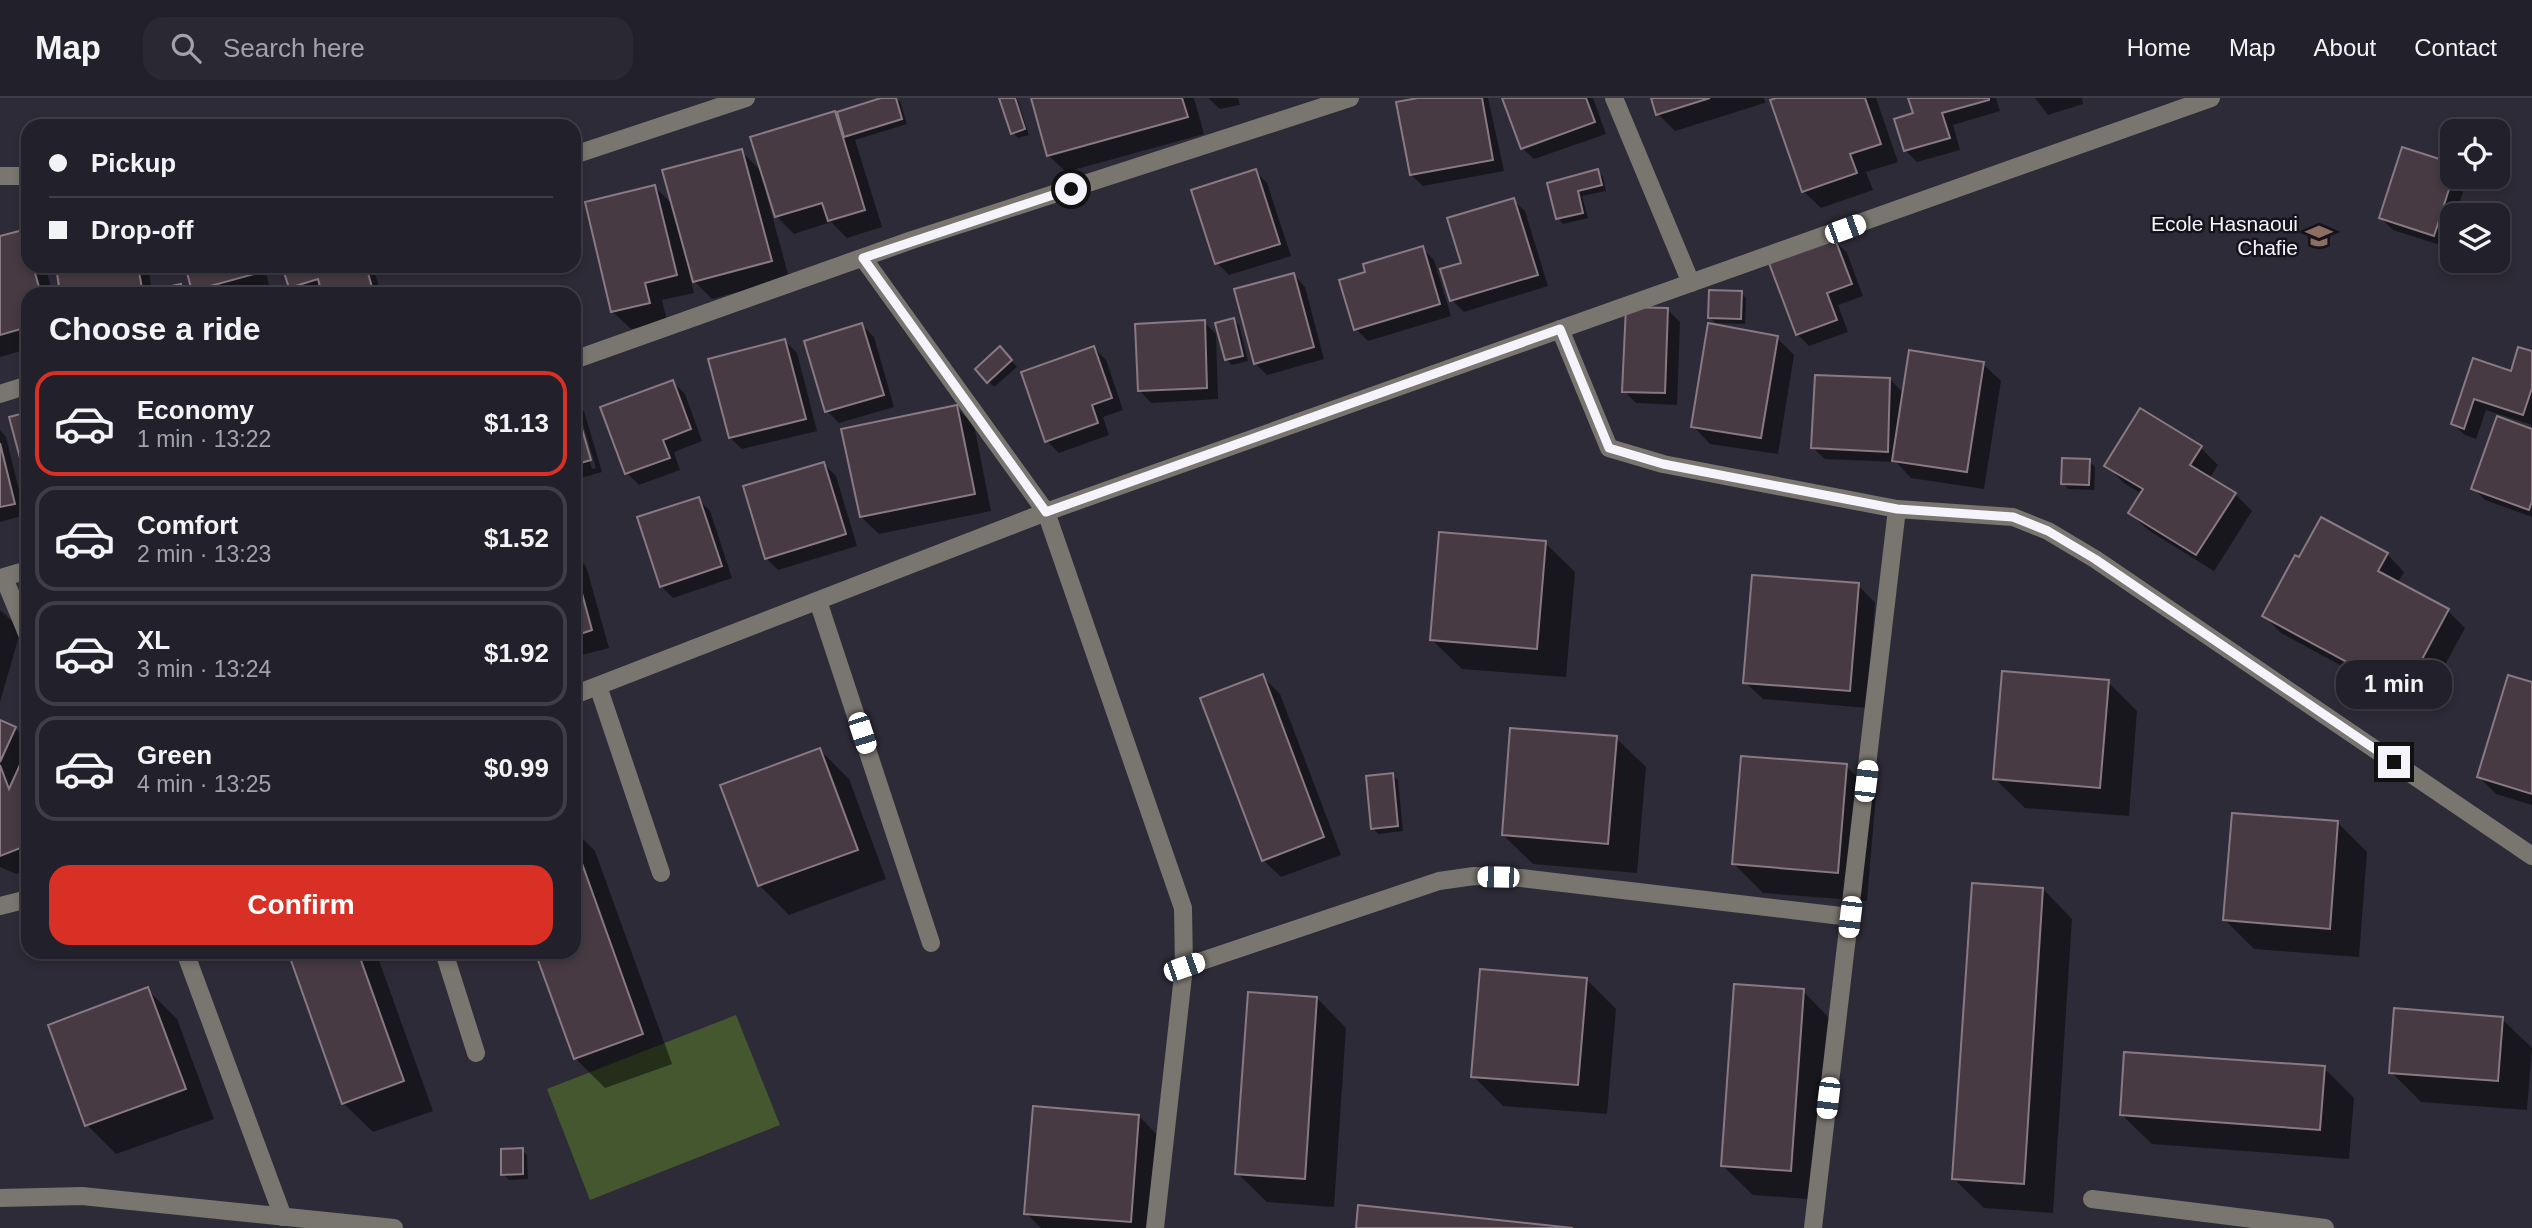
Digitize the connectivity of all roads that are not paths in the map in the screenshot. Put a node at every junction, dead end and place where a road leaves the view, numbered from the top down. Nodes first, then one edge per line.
1 (746, 98) edge
2 (1350, 98) edge
3 (1614, 98) edge
4 (2211, 98) edge
5 (581, 153) edge
6 (0, 176) edge
7 (21, 176) edge
8 (863, 258) junction
9 (1691, 283) junction
10 (1560, 329) junction
11 (581, 358) edge
12 (21, 387) edge
13 (0, 394) edge
14 (1897, 509) junction
15 (1046, 512) junction
16 (21, 572) edge
17 (2, 578) edge
18 (818, 601) junction
19 (21, 620) edge
20 (598, 686) junction
21 (581, 692) edge
22 (2532, 856) edge
23 (661, 873) dead end
24 (21, 901) edge
25 (0, 906) edge
26 (1850, 917) junction
27 (931, 943) dead end
28 (188, 959) edge
29 (446, 959) edge
30 (1184, 967) junction
31 (476, 1053) dead end
32 (0, 1198) edge
33 (2092, 1199) dead end
34 (283, 1217) junction
35 (394, 1228) edge
36 (1155, 1228) edge
37 (1813, 1228) edge
38 (2325, 1228) edge

1 - 5 street
2 - 8 street
3 - 9 street
4 - 9 street
6 - 7 street
8 - 11 street
8 - 15 street
9 - 10 street
10 - 14 street
10 - 15 street
12 - 13 street
14 - 22 street
14 - 26 street
15 - 18 street
15 - 30 street
16 - 17 street
17 - 19 street
18 - 20 street
18 - 27 street
20 - 21 street
20 - 23 street
24 - 25 street
26 - 30 street
26 - 37 street
28 - 34 street
29 - 31 street
30 - 36 street
32 - 34 street
33 - 38 street
34 - 35 street

